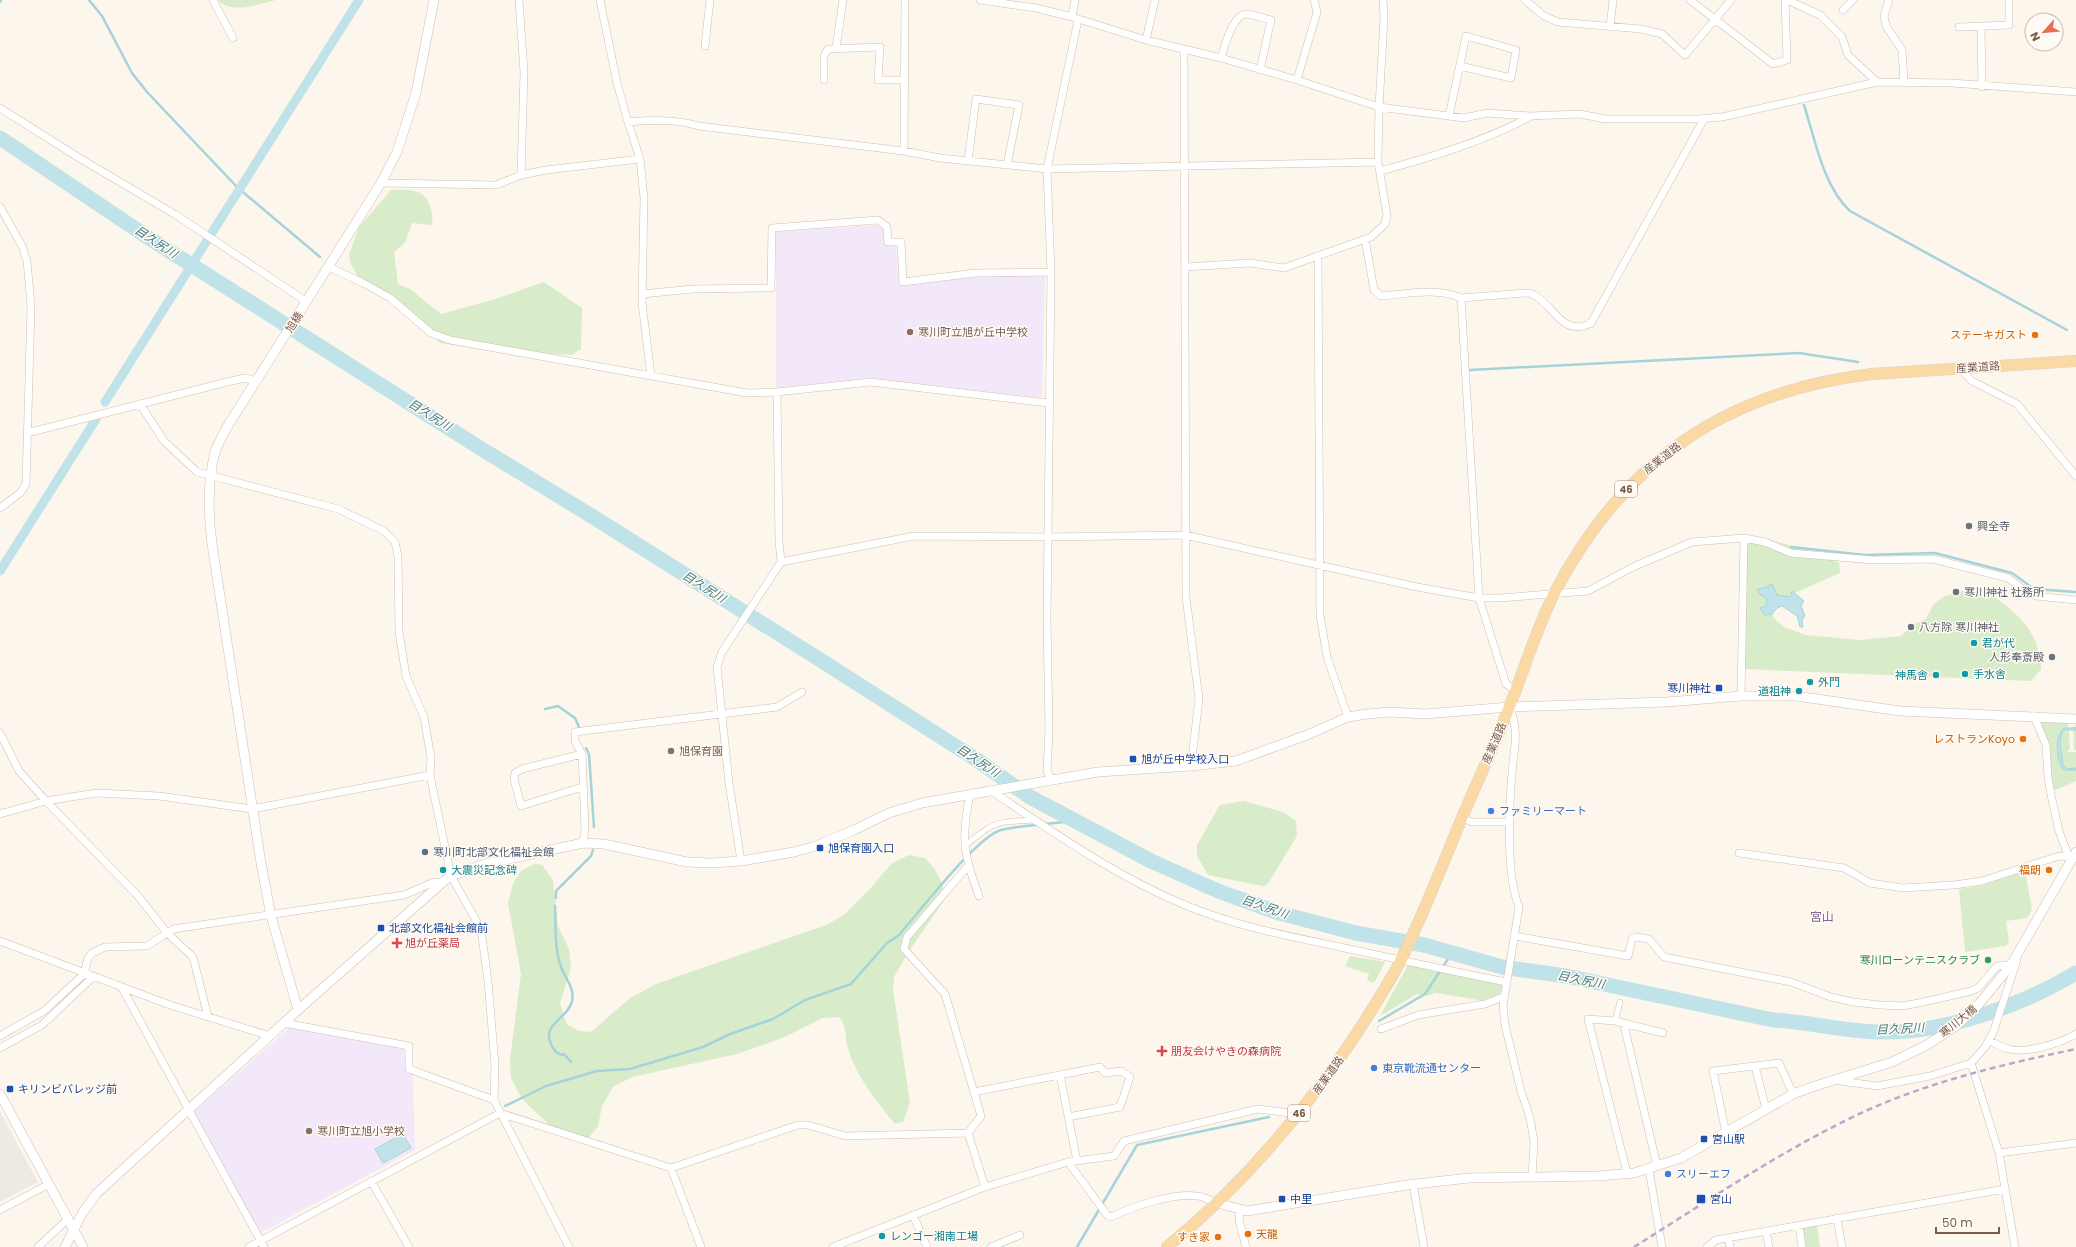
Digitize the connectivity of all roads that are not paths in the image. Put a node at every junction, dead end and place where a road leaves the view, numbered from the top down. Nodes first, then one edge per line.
1 (212, 0) edge
2 (434, 0) edge
3 (519, 0) edge
4 (600, 0) edge
5 (710, 0) edge
6 (843, 0) edge
7 (904, 0) edge
8 (980, 0) edge
9 (1075, 0) edge
10 (1155, 0) edge
11 (1314, 0) edge
12 (1382, 0) edge
13 (1525, 0) edge
14 (1614, 0) edge
15 (1690, 0) edge
16 (1732, 0) edge
17 (1786, 0) edge
18 (1853, 0) edge
19 (1889, 0) edge
20 (2009, 0) edge
21 (1842, 10) dead end
22 (1075, 18) junction
23 (1716, 19) junction
24 (1981, 26) junction
25 (1610, 27) junction
26 (1959, 27) dead end
27 (233, 38) dead end
28 (1146, 40) junction
29 (705, 46) dead end
30 (836, 49) junction
31 (1184, 49) junction
32 (1221, 58) junction
33 (1460, 66) junction
34 (1260, 70) junction
35 (824, 80) dead end
36 (905, 80) junction
37 (1298, 80) junction
38 (1877, 82) junction
39 (1904, 82) junction
40 (1982, 87) junction
41 (2076, 92) edge
42 (1379, 107) junction
43 (0, 108) edge
44 (1449, 116) junction
45 (1530, 116) junction
46 (1704, 119) junction
47 (628, 122) junction
48 (904, 151) junction
49 (640, 159) junction
50 (968, 161) junction
51 (1378, 162) junction
52 (1007, 165) junction
53 (1184, 165) junction
54 (1047, 169) junction
55 (1380, 171) junction
56 (520, 175) junction
57 (381, 183) junction
58 (0, 207) edge
59 (1365, 239) junction
60 (1318, 256) junction
61 (329, 267) junction
62 (1186, 267) junction
63 (1051, 272) junction
64 (642, 294) junction
65 (1461, 298) junction
66 (306, 303) junction
67 (2076, 361) edge
68 (1963, 368) junction
69 (652, 376) junction
70 (256, 381) junction
71 (776, 392) junction
72 (1048, 403) junction
73 (140, 404) junction
74 (27, 433) junction
75 (2076, 476) edge
76 (211, 477) junction
77 (0, 508) edge
78 (1185, 535) junction
79 (1048, 537) junction
80 (1744, 538) junction
81 (781, 562) junction
82 (1321, 564) junction
83 (1554, 593) junction
84 (1479, 598) junction
85 (2076, 600) edge
86 (1516, 691) junction
87 (802, 692) dead end
88 (1741, 696) junction
89 (1509, 707) junction
90 (721, 715) junction
91 (2034, 716) junction
92 (1348, 717) junction
93 (2076, 719) edge
94 (0, 733) edge
95 (2, 745) edge
96 (582, 754) junction
97 (1191, 766) junction
98 (430, 775) junction
99 (1051, 779) junction
100 (582, 787) junction
101 (992, 790) junction
102 (970, 794) junction
103 (46, 801) junction
104 (252, 809) junction
105 (0, 814) edge
106 (1462, 818) junction
107 (1035, 820) junction
108 (1510, 822) junction
109 (583, 843) junction
110 (964, 847) junction
111 (1739, 853) dead end
112 (2072, 855) edge
113 (741, 861) junction
114 (968, 866) junction
115 (452, 876) junction
116 (443, 882) junction
117 (979, 896) dead end
118 (271, 916) junction
119 (168, 934) junction
120 (1515, 936) junction
121 (0, 941) edge
122 (2020, 950) junction
123 (1401, 959) junction
124 (2011, 965) junction
125 (84, 974) junction
126 (93, 977) junction
127 (1507, 980) junction
128 (122, 988) junction
129 (1503, 997) junction
130 (1620, 1002) dead end
131 (298, 1010) junction
132 (208, 1017) junction
133 (1615, 1021) junction
134 (284, 1023) junction
135 (1624, 1025) junction
136 (1381, 1029) dead end
137 (1663, 1033) dead end
138 (2076, 1034) edge
139 (0, 1036) edge
140 (270, 1036) junction
141 (1989, 1041) junction
142 (0, 1048) edge
143 (1971, 1063) junction
144 (1755, 1066) junction
145 (1060, 1075) junction
146 (1833, 1080) junction
147 (974, 1092) junction
148 (0, 1094) edge
149 (1793, 1094) junction
150 (494, 1100) junction
151 (189, 1109) junction
152 (1766, 1109) junction
153 (500, 1113) junction
154 (1298, 1114) junction
155 (1068, 1117) junction
156 (968, 1133) junction
157 (1726, 1133) junction
158 (2076, 1143) edge
159 (1999, 1153) junction
160 (1077, 1161) junction
161 (1068, 1162) junction
162 (671, 1168) junction
163 (1653, 1168) junction
164 (1627, 1173) junction
165 (1532, 1177) junction
166 (371, 1181) junction
167 (49, 1184) junction
168 (1413, 1184) junction
169 (985, 1187) junction
170 (2005, 1189) junction
171 (1217, 1203) junction
172 (0, 1210) edge
173 (1240, 1210) junction
174 (913, 1215) junction
175 (1837, 1218) junction
176 (68, 1219) junction
177 (1799, 1225) junction
178 (74, 1230) junction
179 (1766, 1231) junction
180 (1020, 1235) dead end
181 (1728, 1238) junction
182 (262, 1244) edge
183 (38, 1247) edge
184 (65, 1247) edge
185 (83, 1247) edge
186 (249, 1247) edge
187 (409, 1247) edge
188 (569, 1247) edge
189 (701, 1247) edge
190 (832, 1247) edge
191 (927, 1247) edge
192 (992, 1247) edge
193 (1168, 1247) edge
194 (1246, 1247) edge
195 (1424, 1247) edge
196 (1662, 1247) edge
197 (1707, 1247) edge
198 (1730, 1247) edge
199 (1769, 1247) edge
200 (1802, 1247) edge
201 (1842, 1247) edge
202 (2014, 1247) edge

1 - 27 street
2 - 57 street, 旭橋
3 - 56 street
4 - 47 street
5 - 29 street
6 - 30 street
7 - 36 street
8 - 22 street
9 - 22 street
10 - 28 street
11 - 37 street
12 - 42 street
13 - 25 street
14 - 25 street
15 - 23 street
16 - 23 street
17 - 23 street
17 - 38 street
18 - 21 street
19 - 39 street
20 - 24 street
22 - 28 street
22 - 54 street
23 - 25 street
24 - 26 street
24 - 40 street
28 - 31 street
30 - 35 street
30 - 36 street
31 - 32 street
31 - 53 street
32 - 34 street
32 - 34 street
33 - 33 street
33 - 44 street
34 - 37 street
36 - 48 street
37 - 42 street
38 - 39 street
38 - 46 street
39 - 40 street
40 - 41 street
42 - 44 street
42 - 51 street
43 - 66 street
44 - 45 street
45 - 46 street
45 - 55 street
46 - 65 street
47 - 48 street
47 - 49 street
48 - 50 street
49 - 56 street
49 - 64 street
50 - 52 street
50 - 52 street
51 - 53 street
51 - 55 street
52 - 54 street
53 - 54 street
53 - 62 street
54 - 63 street
55 - 59 street
56 - 57 street
57 - 61 street, 旭橋
58 - 74 street
59 - 60 street
59 - 65 street
60 - 62 street
60 - 82 street
61 - 66 street, 旭橋
61 - 69 street
62 - 78 street
63 - 64 street
63 - 72 street
64 - 69 street
65 - 84 street
66 - 70 street, 旭橋
67 - 68 main road, 産業道路 / 46
68 - 75 street
68 - 83 main road, 産業道路 / 46
69 - 71 street
70 - 73 street
70 - 76 street, 旭橋
71 - 72 street
71 - 81 street
72 - 79 street
73 - 74 street
73 - 76 street
74 - 77 street
76 - 98 street
76 - 104 street, 旭橋
78 - 79 street
78 - 82 street
78 - 97 street
79 - 81 street
79 - 99 street
80 - 83 street
80 - 85 street
80 - 88 street
81 - 90 street
82 - 84 street
82 - 92 street
83 - 84 street
83 - 86 main road, 産業道路 / 46
84 - 86 street
86 - 89 main road, 産業道路 / 46
87 - 90 street
88 - 89 street
88 - 91 street
89 - 92 street
89 - 106 main road, 産業道路 / 46
89 - 108 street
90 - 96 street
90 - 113 street
91 - 93 street
91 - 112 street
92 - 97 street
94 - 95 street
95 - 103 street
96 - 100 street
96 - 100 street
97 - 99 street
98 - 104 street
98 - 115 street
99 - 101 street
100 - 109 street
101 - 102 street
101 - 107 street
102 - 110 street
102 - 113 street
103 - 104 street
103 - 105 street
103 - 119 street
104 - 118 street, 旭橋
106 - 108 street
106 - 123 main road, 産業道路 / 46
107 - 110 street
107 - 123 street
108 - 120 street
109 - 113 street
109 - 115 street
110 - 114 street
111 - 112 street
112 - 122 street, 寒川大橋
114 - 117 street
114 - 147 street
115 - 116 street
115 - 150 street
116 - 118 street
116 - 131 street
118 - 119 street
118 - 131 street, 旭橋
119 - 125 street
119 - 132 street
120 - 124 street
120 - 127 street
121 - 125 street
122 - 124 street, 寒川大橋
122 - 141 street
123 - 127 street
123 - 154 main road, 産業道路 / 46
124 - 146 street, 寒川大橋
125 - 126 street
125 - 139 street
126 - 128 street
126 - 142 street
127 - 129 street
128 - 132 street
128 - 151 street
129 - 136 street
129 - 165 street
130 - 133 street
131 - 134 street
132 - 140 street
133 - 135 street
133 - 164 street
134 - 140 street
134 - 150 street
135 - 137 street
135 - 163 street
138 - 141 street
140 - 151 street
141 - 143 street
143 - 146 street
143 - 159 street
144 - 149 street
144 - 152 street
144 - 157 street
145 - 147 street
145 - 155 street
145 - 155 street
146 - 149 street, 寒川大橋
147 - 156 street
148 - 167 street
149 - 152 street, 寒川大橋
150 - 153 street
151 - 178 street
151 - 182 street
152 - 157 street, 寒川大橋
153 - 162 street
153 - 166 street
153 - 188 street
154 - 160 street
154 - 171 main road, 産業道路 / 46
155 - 160 street
156 - 162 street
156 - 169 street
157 - 163 street, 寒川大橋
158 - 159 street
159 - 170 street
160 - 161 street
161 - 169 street
161 - 171 street
162 - 189 street
163 - 164 street, 寒川大橋
163 - 196 street
164 - 165 street, 寒川大橋
165 - 168 street, 寒川大橋
166 - 182 street
166 - 187 street
167 - 172 street
167 - 176 street
168 - 173 street, 寒川大橋
168 - 195 street
169 - 174 street
170 - 175 street
170 - 202 street
171 - 173 street
171 - 193 main road, 産業道路 / 46
173 - 194 street
174 - 190 street
174 - 191 street
175 - 177 street
175 - 201 street
176 - 178 street
176 - 183 street
177 - 179 street
177 - 200 street
178 - 184 street
178 - 185 street
179 - 181 street
179 - 199 street
180 - 192 street
181 - 197 street
181 - 198 street
182 - 186 street

